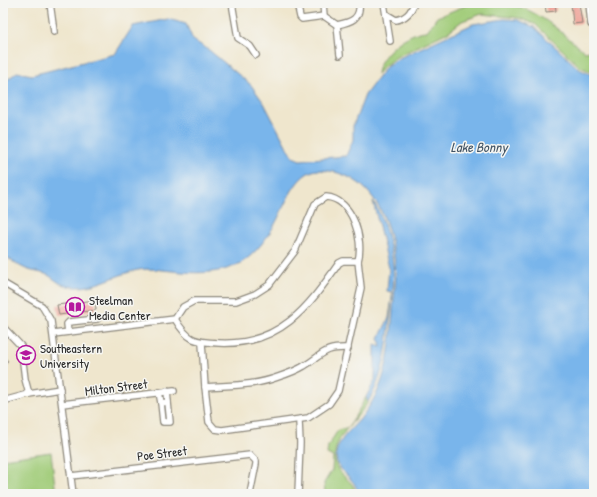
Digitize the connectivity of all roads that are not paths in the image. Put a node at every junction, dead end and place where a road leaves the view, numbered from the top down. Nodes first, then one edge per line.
1 (50, 3) edge
2 (232, 3) edge
3 (297, 3) edge
4 (323, 3) edge
5 (359, 3) edge
6 (384, 3) edge
7 (414, 3) edge
8 (589, 3) edge
9 (386, 14) junction
10 (324, 16) junction
11 (591, 24) dead end
12 (337, 25) junction
13 (54, 32) dead end
14 (390, 41) dead end
15 (256, 55) dead end
16 (340, 55) dead end
17 (358, 261) junction
18 (3, 283) edge
19 (97, 319) dead end
20 (175, 319) junction
21 (3, 327) edge
22 (68, 332) junction
23 (54, 334) junction
24 (202, 342) junction
25 (348, 348) junction
26 (205, 387) junction
27 (60, 389) junction
28 (160, 392) junction
29 (29, 394) junction
30 (3, 401) edge
31 (168, 402) junction
32 (161, 403) junction
33 (62, 404) junction
34 (299, 420) junction
35 (71, 476) junction
36 (73, 494) edge
37 (250, 494) edge
38 (298, 494) edge

1 - 13 street
2 - 15 street
3 - 10 street
4 - 10 street
5 - 12 street
6 - 9 street
7 - 9 street
8 - 11 street
9 - 14 street
10 - 12 street
12 - 16 street
17 - 20 street
17 - 24 street
17 - 25 street
18 - 23 street
19 - 22 street
20 - 22 street
20 - 24 street
21 - 29 street
22 - 23 street
23 - 27 street
24 - 26 street
25 - 26 street
25 - 34 street
26 - 34 street
27 - 29 street
27 - 33 street
28 - 31 street, Milton Street
28 - 32 street
28 - 33 street, Milton Street
29 - 30 street
31 - 32 street
31 - 32 street
33 - 35 street
34 - 38 street
35 - 36 street
35 - 37 street, Poe Street

